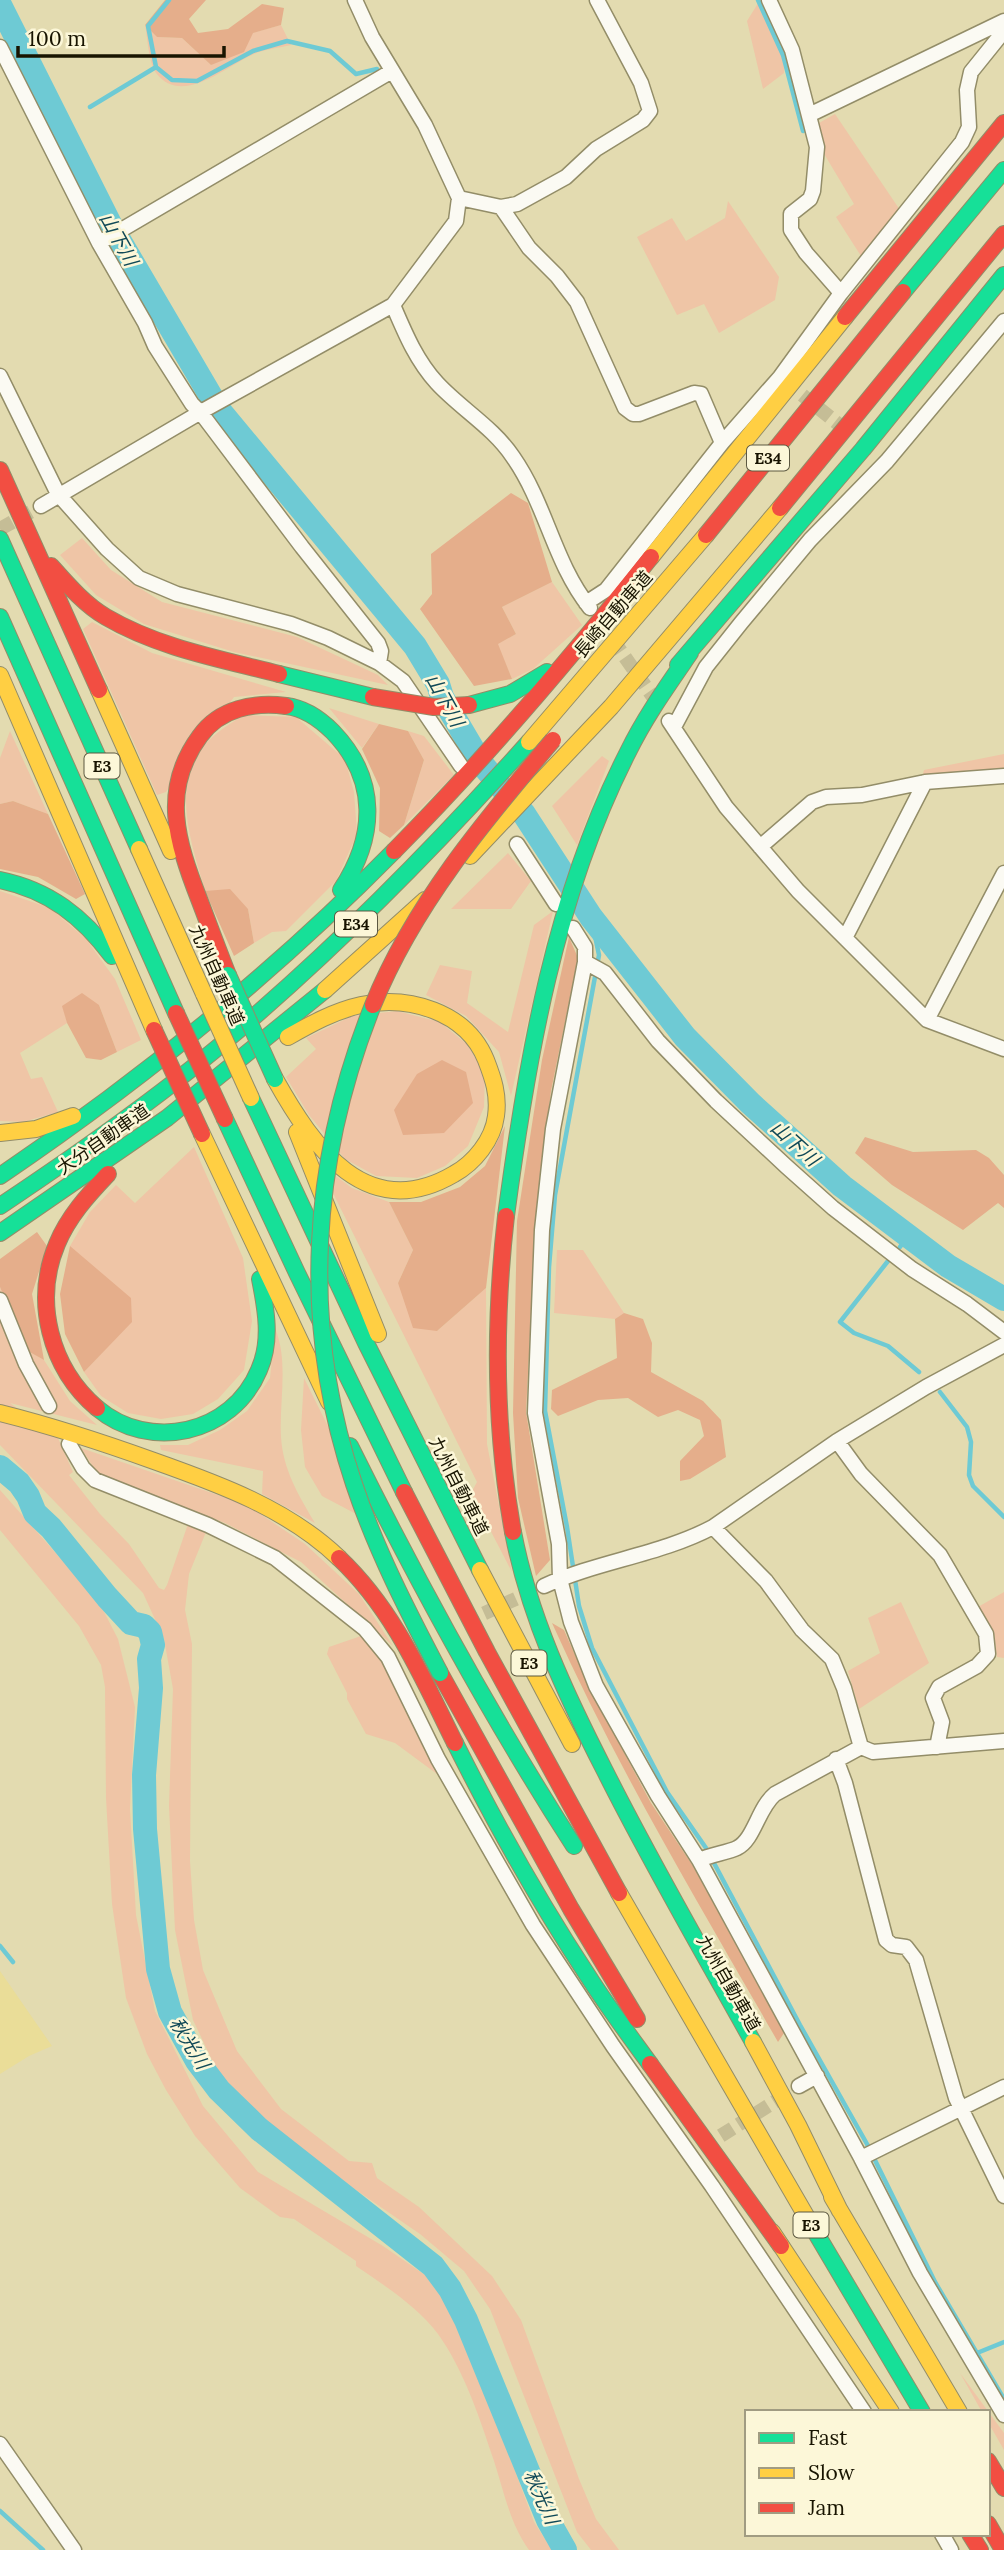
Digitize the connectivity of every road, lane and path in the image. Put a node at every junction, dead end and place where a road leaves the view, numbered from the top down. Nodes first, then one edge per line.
1 (355, 0) edge
2 (597, 0) edge
3 (769, 0) edge
4 (1004, 21) edge
5 (1004, 31) edge
6 (0, 47) edge
7 (392, 71) junction
8 (809, 115) junction
9 (1004, 123) edge
10 (1004, 161) edge
11 (1004, 170) edge
12 (458, 198) junction
13 (501, 207) junction
14 (1004, 234) edge
15 (101, 242) junction
16 (1004, 250) edge
17 (1004, 275) edge
18 (841, 293) junction
19 (393, 305) junction
20 (1004, 321) edge
21 (0, 376) edge
22 (204, 411) junction
23 (722, 443) junction
24 (868, 450) junction
25 (887, 461) junction
26 (0, 470) edge
27 (58, 494) junction
28 (41, 506) tunnel mouth
29 (24, 523) junction
30 (0, 539) edge
31 (651, 557) junction
32 (619, 597) junction
33 (0, 617) edge
34 (690, 653) junction
35 (379, 663) junction
36 (0, 675) edge
37 (632, 710) dead end
38 (557, 735) dead end
39 (604, 738) dead end
40 (467, 767) junction
41 (1004, 776) edge
42 (552, 780) junction
43 (925, 782) junction
44 (517, 844) dead end
45 (760, 847) junction
46 (1004, 873) edge
47 (0, 880) edge
48 (562, 905) junction
49 (573, 928) dead end
50 (845, 938) junction
51 (298, 944) junction
52 (585, 962) junction
53 (228, 975) junction
54 (207, 1017) junction
55 (927, 1020) junction
56 (154, 1030) junction
57 (1004, 1049) edge
58 (215, 1050) joint
59 (275, 1079) junction
60 (131, 1085) junction
61 (168, 1117) junction
62 (0, 1133) edge
63 (202, 1135) junction
64 (119, 1163) junction
65 (0, 1176) edge
66 (0, 1206) edge
67 (0, 1233) edge
68 (0, 1244) edge
69 (0, 1300) edge
70 (1004, 1332) edge
71 (1004, 1345) edge
72 (49, 1406) dead end
73 (0, 1413) edge
74 (837, 1441) junction
75 (69, 1444) dead end
76 (713, 1527) junction
77 (482, 1574) junction
78 (570, 1575) junction
79 (544, 1587) tunnel mouth
80 (1003, 1743) edge
81 (861, 1747) junction
82 (937, 1747) junction
83 (836, 1759) junction
84 (699, 1860) junction
85 (701, 2037) junction
86 (817, 2076) junction
87 (799, 2086) tunnel mouth
88 (1004, 2087) edge
89 (962, 2109) junction
90 (861, 2158) junction
91 (1004, 2196) edge
92 (840, 2211) junction
93 (781, 2246) junction
94 (863, 2410) edge
95 (890, 2410) edge
96 (921, 2410) edge
97 (958, 2410) edge
98 (1004, 2416) edge
99 (0, 2444) edge
100 (990, 2464) edge
101 (1004, 2488) edge
102 (990, 2527) edge
103 (74, 2550) edge
104 (1003, 2550) edge

1 - 7 street
2 - 13 street
3 - 8 street
4 - 8 street
5 - 18 street
6 - 15 street
7 - 12 street
7 - 15 street
8 - 18 street
9 - 31 highway
10 - 31 highway
11 - 58 highway, 長崎自動車道 / E34
12 - 13 street
12 - 19 street
13 - 23 street
14 - 42 highway, E34
15 - 22 street
16 - 24 highway
17 - 24 highway
18 - 23 street
19 - 22 street
19 - 23 street
20 - 25 street
21 - 27 street
22 - 27 street
22 - 35 street
24 - 25 street
24 - 34 highway
25 - 45 street
26 - 29 highway
27 - 28 street
27 - 35 street
29 - 32 highway, bridge
29 - 53 highway
30 - 77 highway, 九州自動車道 / E3, bridge
31 - 32 highway
32 - 40 highway
33 - 85 highway, E3, bridge
34 - 37 highway
34 - 48 highway
35 - 40 street
36 - 56 highway
38 - 93 highway, bridge
39 - 42 highway
40 - 51 highway
41 - 43 street
42 - 61 highway, 大分自動車道
43 - 45 street
43 - 50 street
44 - 48 street
45 - 50 street
46 - 55 street
47 - 56 highway
48 - 92 highway
49 - 52 street
50 - 55 street
51 - 54 highway
51 - 60 highway
52 - 70 street
52 - 78 street
53 - 54 highway
53 - 59 highway, bridge
54 - 60 highway
54 - 62 highway
55 - 57 street
56 - 63 highway, bridge
58 - 66 highway, 大分自動車道 / E34
59 - 64 highway
59 - 77 highway
60 - 65 highway
61 - 64 highway
61 - 67 highway, 大分自動車道
63 - 64 highway
63 - 85 highway
64 - 68 highway
69 - 72 street
71 - 74 street
73 - 93 highway
74 - 76 street
74 - 82 street
75 - 94 street
76 - 78 street
76 - 81 street
77 - 92 highway, 九州自動車道 / E3
78 - 79 street
78 - 84 street
80 - 82 street
81 - 82 street
81 - 83 street
83 - 84 street
83 - 89 street
84 - 86 street
85 - 96 highway, E3
86 - 87 street
86 - 90 street
88 - 89 street
89 - 90 street
89 - 91 street
90 - 98 street
92 - 97 highway, 九州自動車道 / E3
93 - 95 highway
99 - 103 street
100 - 101 highway
102 - 104 highway

